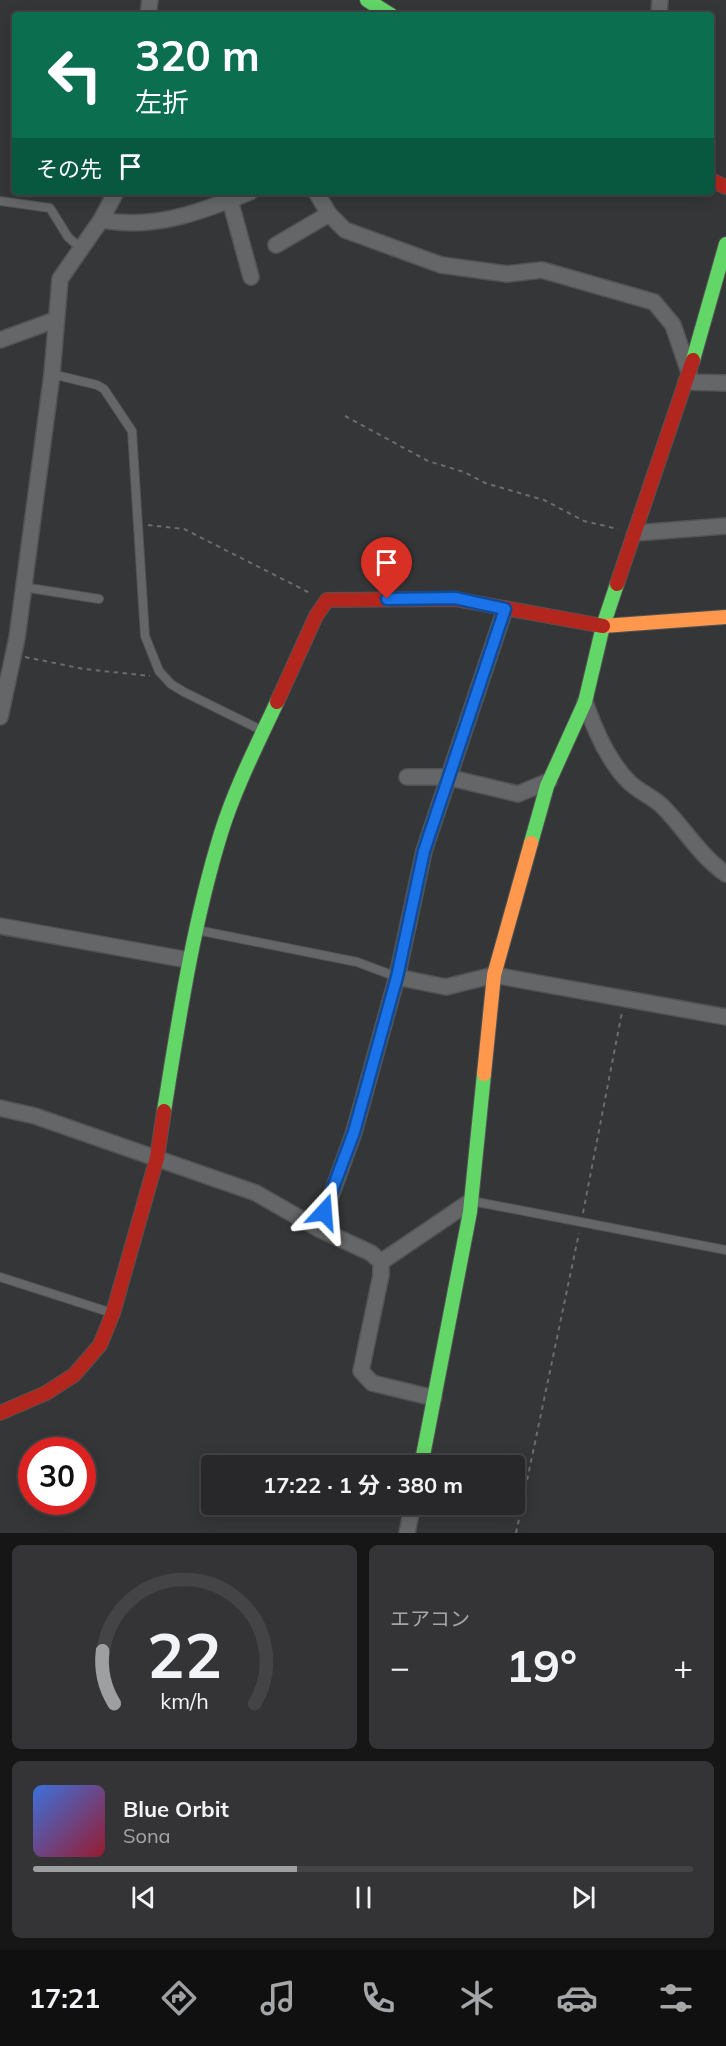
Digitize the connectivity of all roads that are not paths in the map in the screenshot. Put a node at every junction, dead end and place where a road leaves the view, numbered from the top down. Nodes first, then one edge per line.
1 (367, 0) edge
2 (386, 12) edge
3 (114, 195) edge
4 (242, 195) edge
5 (318, 195) edge
6 (230, 200) junction
7 (0, 201) edge
8 (329, 214) junction
9 (101, 220) junction
10 (276, 244) dead end
11 (726, 244) edge
12 (81, 248) junction
13 (250, 277) dead end
14 (55, 320) junction
15 (0, 339) edge
16 (52, 375) junction
17 (687, 377) junction
18 (726, 383) edge
19 (726, 526) edge
20 (635, 533) junction
21 (23, 587) junction
22 (99, 599) dead end
23 (505, 609) junction
24 (726, 617) edge
25 (603, 626) junction
26 (585, 702) junction
27 (0, 717) edge
28 (264, 731) junction
29 (407, 777) dead end
30 (447, 777) junction
31 (549, 781) junction
32 (726, 873) edge
33 (0, 926) edge
34 (196, 930) junction
35 (188, 960) junction
36 (494, 975) junction
37 (397, 977) junction
38 (726, 1017) edge
39 (0, 1108) edge
40 (157, 1158) junction
41 (471, 1201) junction
42 (319, 1229) junction
43 (726, 1250) edge
44 (381, 1262) junction
45 (0, 1277) edge
46 (113, 1313) junction
47 (434, 1398) junction
48 (0, 1413) edge
49 (423, 1455) edge
50 (411, 1515) edge
51 (407, 1533) edge

1 - 2 street
3 - 9 street
4 - 6 street
5 - 8 street
6 - 9 street
6 - 13 street
7 - 12 lane
8 - 10 street
8 - 17 street
9 - 12 street
11 - 17 street
12 - 14 street
14 - 15 street
14 - 16 street
16 - 21 street
16 - 28 lane
17 - 18 street
17 - 20 street
19 - 20 street
20 - 25 street
21 - 22 lane
21 - 27 street
23 - 25 street
23 - 28 street
23 - 30 street
24 - 25 street
25 - 26 street
26 - 31 street
26 - 32 street
28 - 34 street
29 - 30 street
30 - 31 street
30 - 37 street
31 - 36 street
33 - 35 street
34 - 35 street
34 - 37 lane
35 - 40 street
36 - 37 street
36 - 38 street
36 - 41 street
37 - 42 street
39 - 40 street
40 - 42 street
40 - 46 street
41 - 43 lane
41 - 44 street
41 - 47 street
42 - 44 street
44 - 47 street
45 - 46 lane
46 - 48 street
47 - 49 street
50 - 51 street

